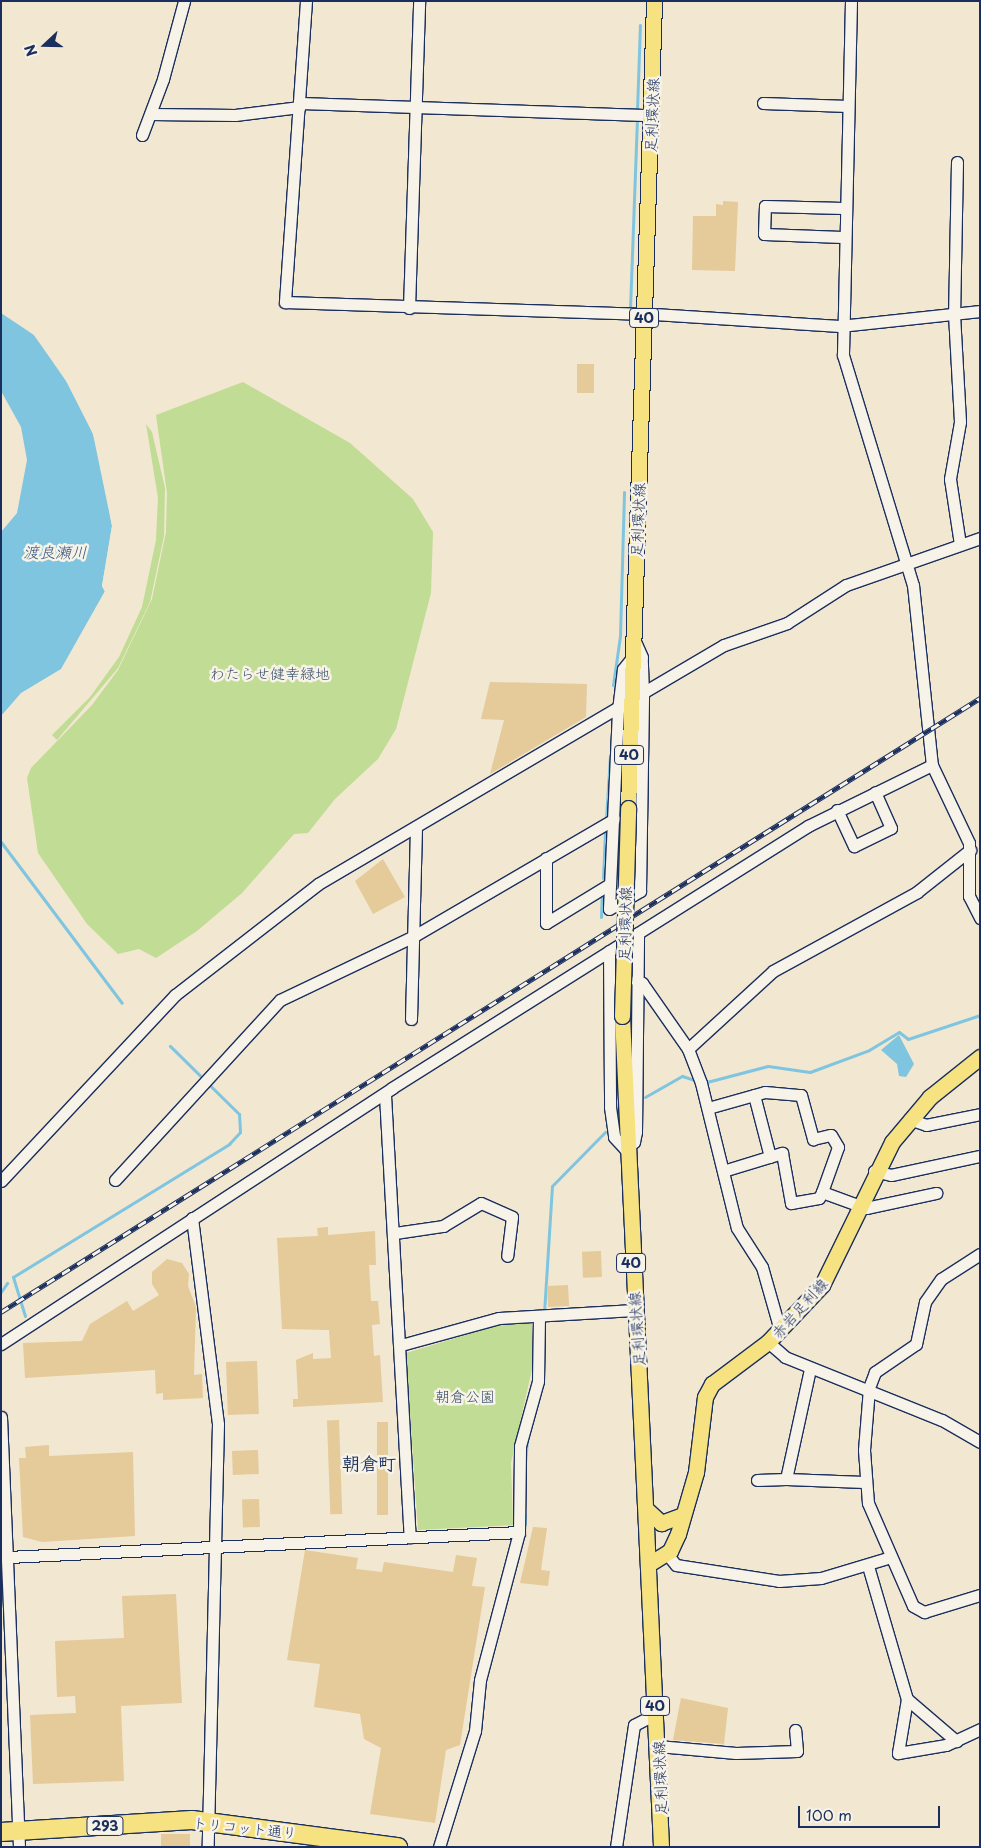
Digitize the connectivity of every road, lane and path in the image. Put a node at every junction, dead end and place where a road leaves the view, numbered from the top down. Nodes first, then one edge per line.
1 (184, 1) edge
2 (306, 1) edge
3 (419, 1) edge
4 (654, 1) edge
5 (851, 1) edge
6 (763, 103) dead end
7 (300, 105) junction
8 (848, 106) junction
9 (415, 107) junction
10 (151, 114) junction
11 (651, 115) junction
12 (142, 135) dead end
13 (957, 162) dead end
14 (843, 208) junction
15 (842, 237) junction
16 (408, 308) junction
17 (980, 312) edge
18 (954, 314) junction
19 (644, 315) junction
20 (840, 326) junction
21 (980, 538) edge
22 (960, 544) junction
23 (906, 563) junction
24 (633, 635) junction
25 (644, 694) junction
26 (624, 706) junction
27 (932, 765) junction
28 (875, 792) junction
29 (836, 810) junction
30 (614, 819) junction
31 (416, 827) junction
32 (970, 850) junction
33 (546, 858) junction
34 (610, 884) junction
35 (980, 918) edge
36 (638, 933) junction
37 (414, 936) junction
38 (609, 951) junction
39 (636, 980) junction
40 (411, 1019) dead end
41 (688, 1048) junction
42 (980, 1057) edge
43 (385, 1095) junction
44 (754, 1095) junction
45 (708, 1108) junction
46 (980, 1114) edge
47 (909, 1120) junction
48 (625, 1148) junction
49 (980, 1156) edge
50 (770, 1157) junction
51 (723, 1171) junction
52 (874, 1172) junction
53 (1, 1180) edge
54 (115, 1180) dead end
55 (822, 1192) junction
56 (936, 1193) dead end
57 (860, 1204) junction
58 (192, 1218) junction
59 (395, 1233) junction
60 (980, 1254) edge
61 (507, 1256) dead end
62 (634, 1310) junction
63 (539, 1317) junction
64 (780, 1330) junction
65 (768, 1342) junction
66 (1, 1344) edge
67 (401, 1345) junction
68 (810, 1369) junction
69 (869, 1388) junction
70 (1, 1417) edge
71 (980, 1442) edge
72 (786, 1479) junction
73 (757, 1480) dead end
74 (864, 1482) junction
75 (646, 1509) junction
76 (683, 1515) junction
77 (3, 1519) edge
78 (519, 1532) junction
79 (410, 1537) junction
80 (215, 1547) junction
81 (667, 1554) junction
82 (8, 1557) junction
83 (891, 1557) junction
84 (648, 1564) junction
85 (868, 1566) junction
86 (980, 1595) edge
87 (907, 1699) junction
88 (656, 1714) junction
89 (795, 1730) dead end
90 (980, 1730) edge
91 (956, 1741) junction
92 (658, 1746) junction
93 (208, 1821) junction
94 (12, 1837) edge
95 (388, 1846) edge
96 (208, 1847) edge
97 (439, 1847) edge
98 (616, 1847) edge
99 (661, 1847) edge

1 - 10 street
2 - 7 street
3 - 9 street
4 - 11 main road, 足利環状線 / 40
5 - 8 street
6 - 8 street
7 - 9 street
7 - 10 street
7 - 16 street
8 - 14 street
9 - 11 street
9 - 16 street
10 - 12 street
11 - 19 main road, 足利環状線 / 40
13 - 18 street
14 - 15 street
14 - 15 street
15 - 20 street
16 - 19 street
17 - 18 street
18 - 20 street
18 - 22 street
19 - 20 street
19 - 24 main road, 足利環状線 / 40
20 - 23 street
21 - 22 street
22 - 23 street
23 - 25 street
23 - 27 street
24 - 25 street
24 - 26 main road, 足利環状線 / 40
25 - 26 street
25 - 34 street
26 - 30 street
26 - 31 street
26 - 48 main road, 足利環状線 / 40, bridge
27 - 28 street
27 - 32 street
28 - 29 street
28 - 29 street
29 - 36 street
30 - 33 street
30 - 34 street
31 - 37 street
31 - 53 street
32 - 35 street
32 - 41 street
33 - 34 street
33 - 37 street
36 - 38 street
36 - 39 street
37 - 40 street
37 - 54 street
38 - 43 street
38 - 48 street
39 - 41 street
39 - 48 street
41 - 45 street
42 - 47 main road, 赤岩足利線
43 - 58 street
43 - 59 street
44 - 45 street
44 - 50 street
44 - 55 street
45 - 51 street
46 - 47 street
47 - 52 main road, 赤岩足利線
48 - 62 main road, 足利環状線 / 40
49 - 52 street
50 - 51 street
50 - 55 street
51 - 64 street
52 - 57 main road, 赤岩足利線
55 - 57 street
56 - 57 street
57 - 64 main road, 赤岩足利線
58 - 66 street
58 - 80 street
59 - 61 street
59 - 67 street
60 - 69 street
62 - 63 street
62 - 75 main road, 足利環状線 / 40
63 - 67 street
63 - 78 street
64 - 65 main road, 赤岩足利線
65 - 68 street
65 - 76 main road, 赤岩足利線
67 - 79 street
68 - 69 street
68 - 72 street
69 - 71 street
69 - 74 street
70 - 77 street
72 - 73 street
72 - 74 street
74 - 83 street
75 - 76 main road
75 - 84 main road, 足利環状線 / 40
76 - 81 main road, 赤岩足利線
77 - 82 street
78 - 79 street
78 - 97 street
79 - 80 street
80 - 82 street
80 - 93 street
81 - 84 main road
81 - 85 street
82 - 94 street
83 - 85 street
83 - 86 street
84 - 88 main road, 足利環状線 / 40
85 - 87 street
87 - 91 street
87 - 91 street
88 - 92 main road, 足利環状線 / 40
88 - 98 street
89 - 92 street
90 - 91 street
92 - 99 main road, 足利環状線 / 40
93 - 94 highway, トリコット通り / 293
93 - 95 highway, トリコット通り / 293
93 - 96 street

